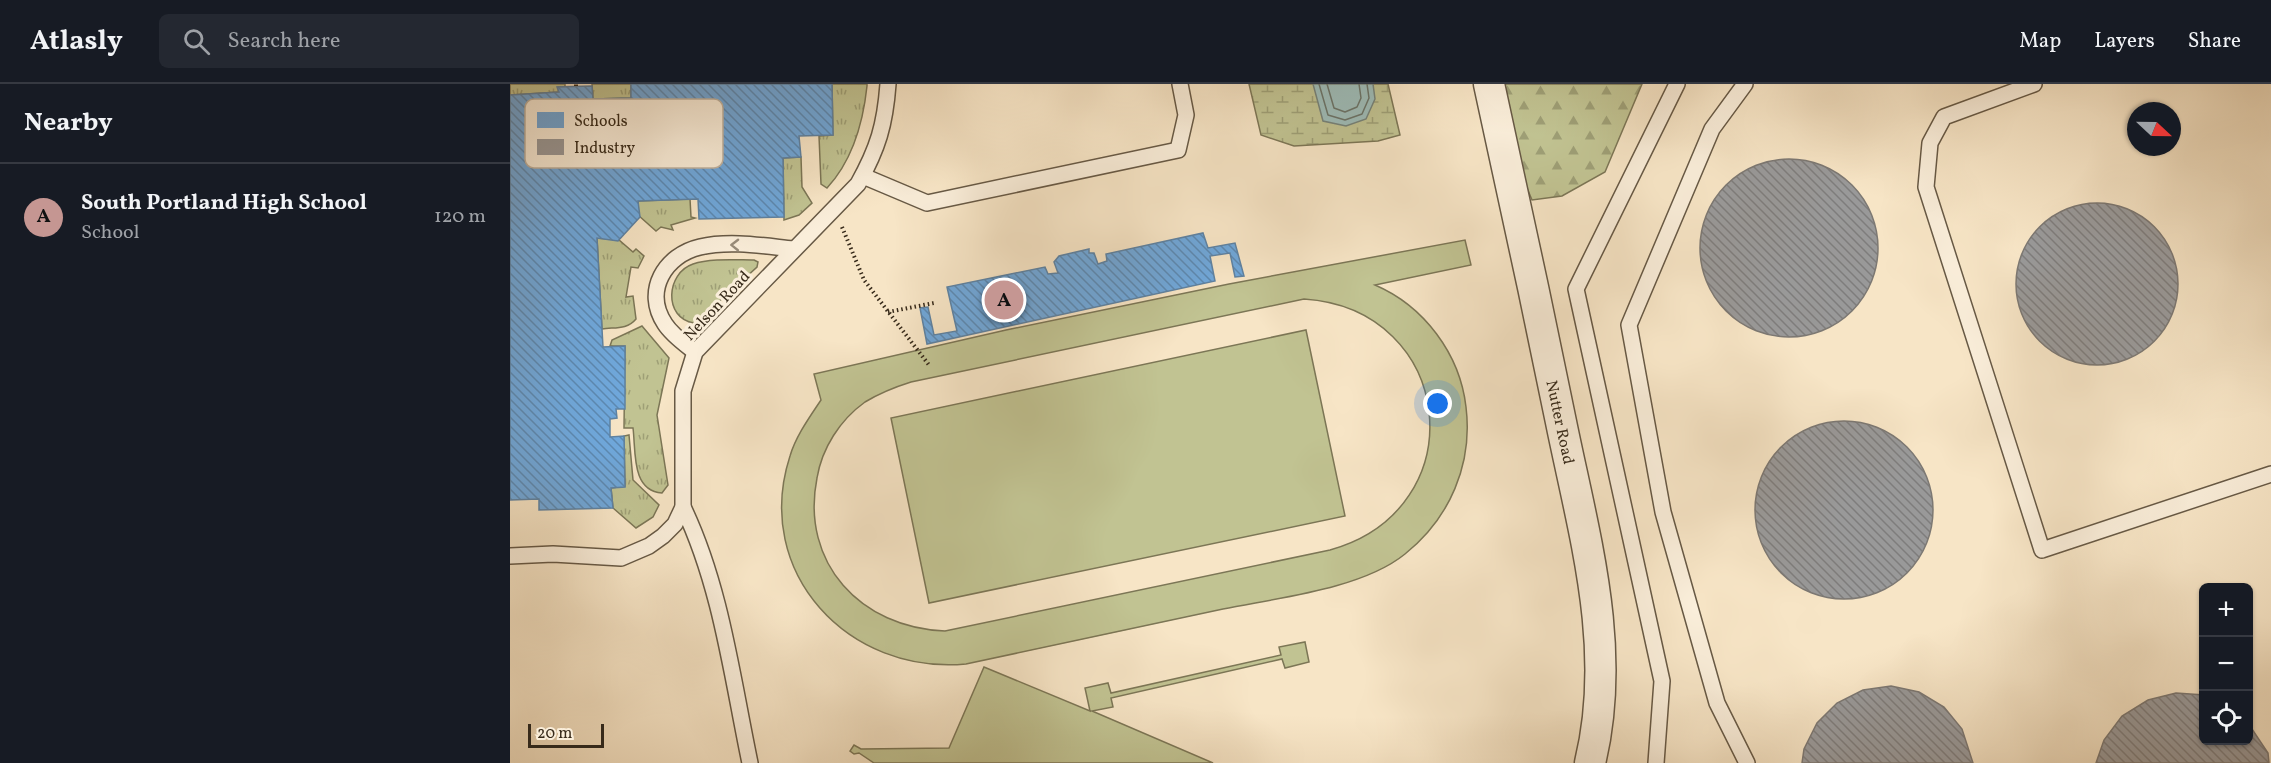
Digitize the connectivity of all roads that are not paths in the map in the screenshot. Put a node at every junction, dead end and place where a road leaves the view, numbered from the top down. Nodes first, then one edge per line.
1 (888, 84) edge
2 (1180, 84) edge
3 (1489, 84) edge
4 (1677, 84) edge
5 (1745, 84) edge
6 (2034, 84) edge
7 (863, 176) junction
8 (793, 249) junction
9 (695, 352) junction
10 (2271, 474) edge
11 (683, 507) junction
12 (510, 556) edge
13 (750, 763) edge
14 (1590, 763) edge
15 (1656, 763) edge
16 (1747, 763) edge

1 - 7 lane, Nelson Road
2 - 7 lane
3 - 14 street, Nutter Road
4 - 15 lane
5 - 16 lane
6 - 10 lane
7 - 8 lane, Nelson Road
8 - 9 lane, Nelson Road
8 -> 9 lane
9 - 11 lane, Nelson Road
11 - 12 lane
11 - 13 lane

